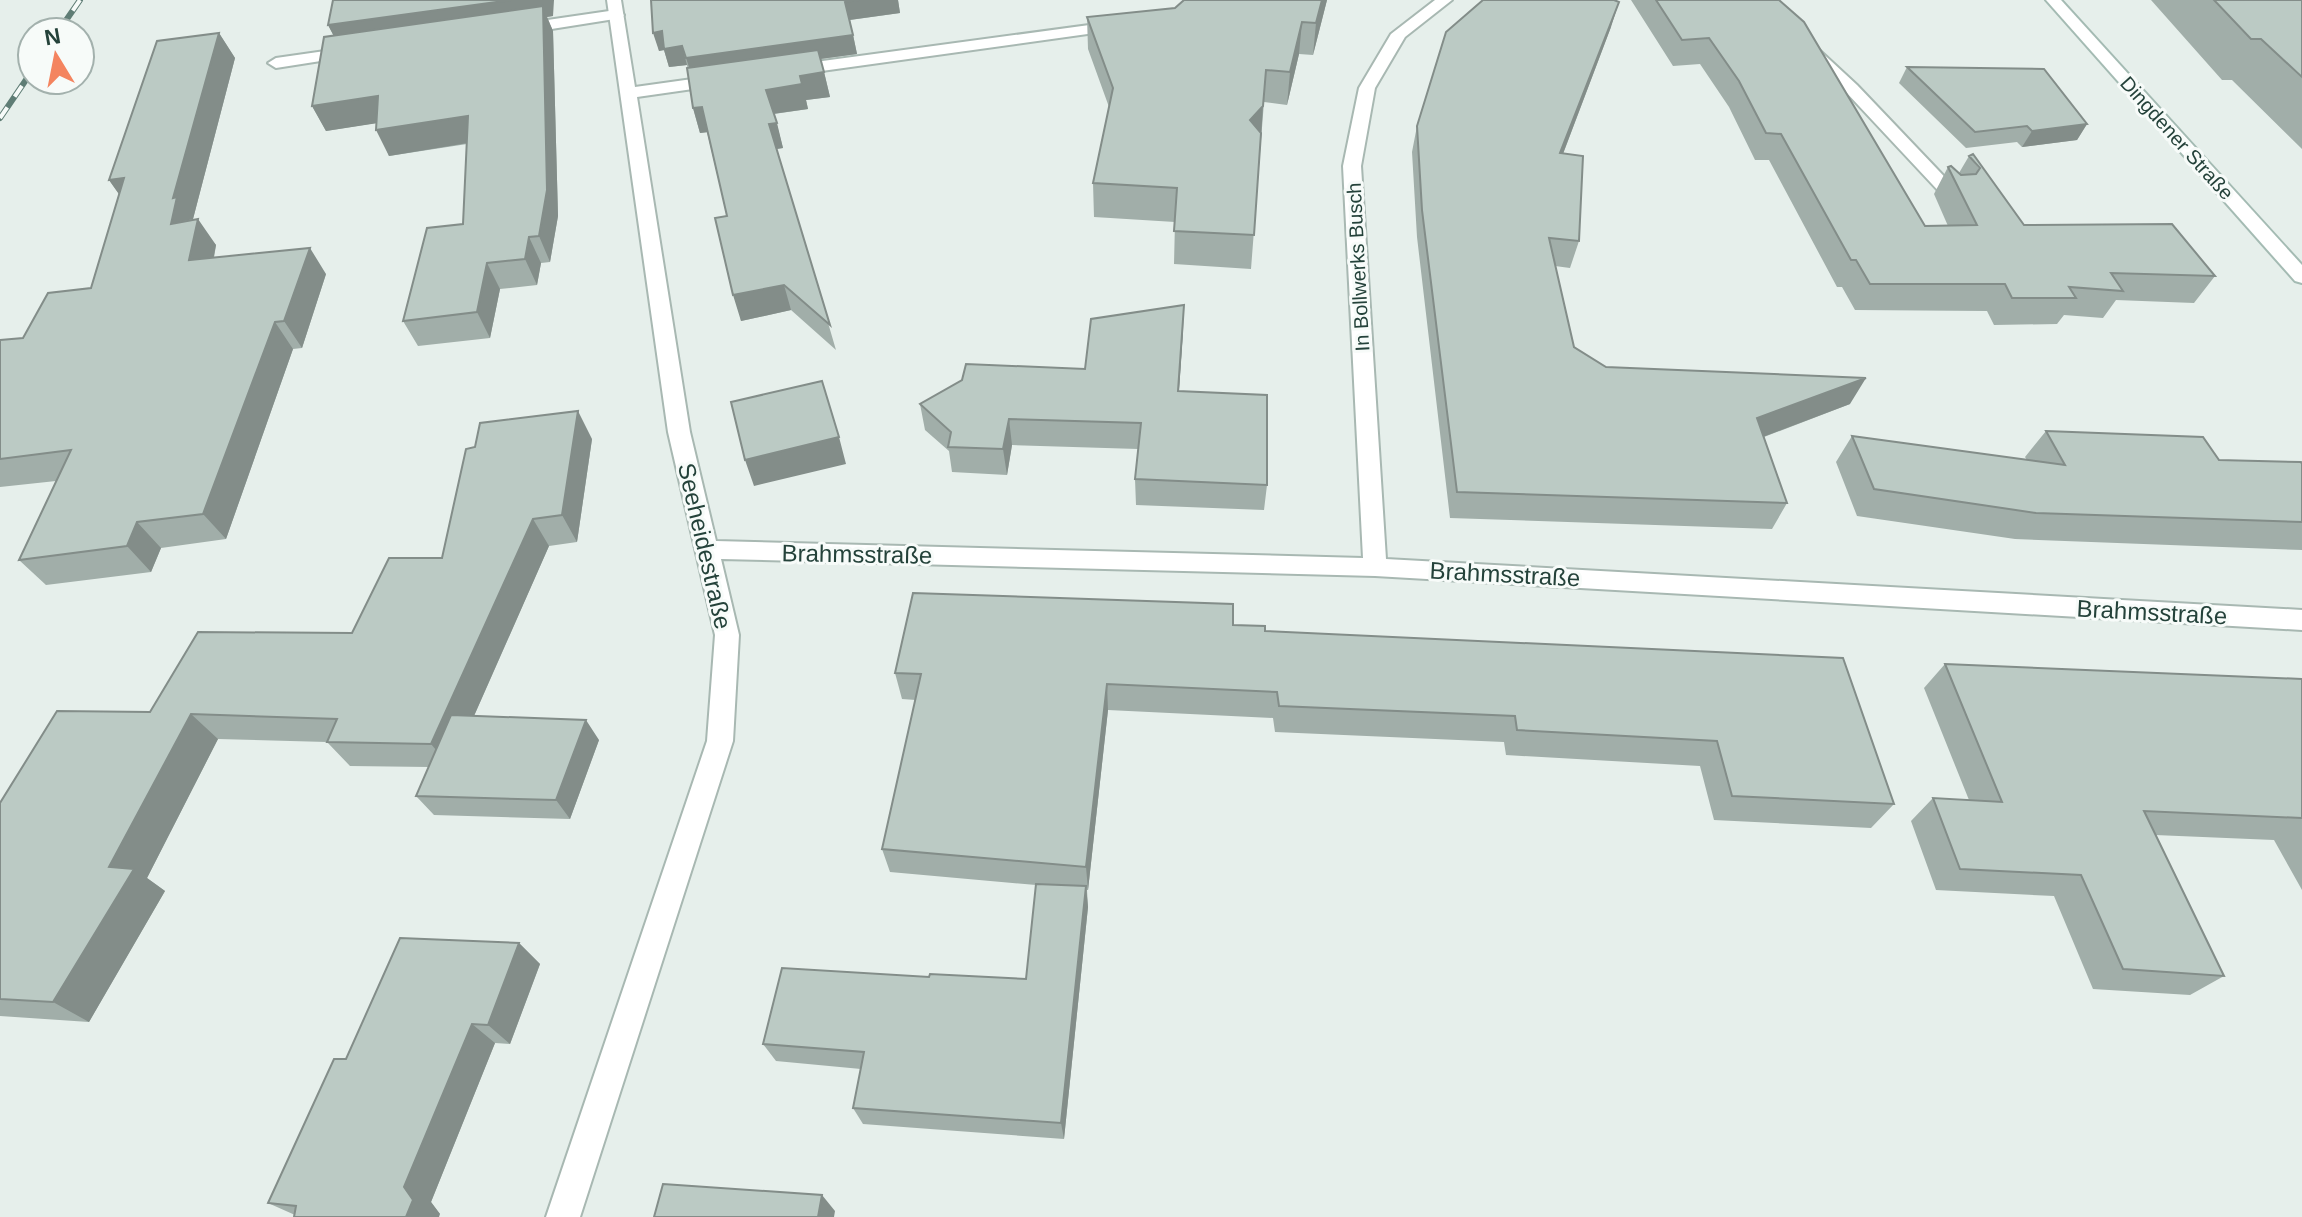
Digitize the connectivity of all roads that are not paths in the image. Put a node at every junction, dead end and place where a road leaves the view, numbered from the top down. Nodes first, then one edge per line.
1 (1445, 0) edge
2 (2053, 0) edge
3 (615, 7) edge
4 (1104, 28) edge
5 (509, 30) edge
6 (1798, 39) edge
7 (363, 51) edge
8 (276, 63) dead end
9 (781, 72) edge
10 (735, 78) edge
11 (628, 93) junction
12 (1952, 195) edge
13 (2302, 277) edge
14 (706, 550) junction
15 (1375, 567) junction
16 (2302, 620) edge
17 (563, 1217) edge

1 - 15 street, In Bollwerks Busch
2 - 13 street, Dingdener Straße
3 - 5 street
3 - 11 street, Seeheidestraße
4 - 9 street
6 - 12 street
7 - 8 street
10 - 11 street
11 - 14 street, Seeheidestraße
14 - 15 street, Brahmsstraße
14 - 17 street, Seeheidestraße
15 - 16 street, Brahmsstraße

